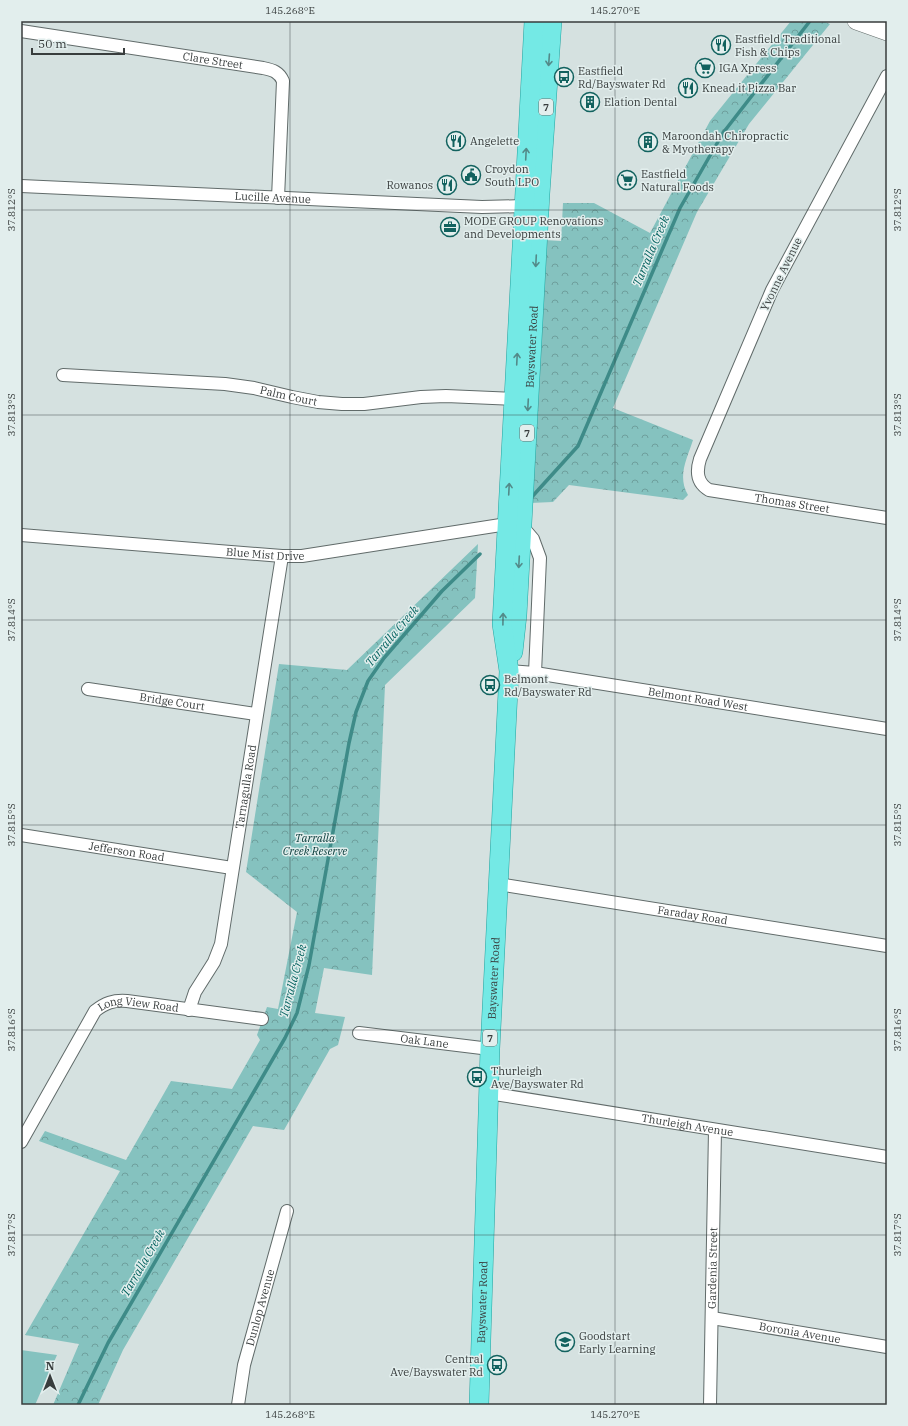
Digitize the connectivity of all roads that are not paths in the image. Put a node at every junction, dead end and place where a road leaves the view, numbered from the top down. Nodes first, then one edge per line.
1 (534, 21) edge
2 (552, 21) edge
3 (856, 21) edge
4 (21, 31) edge
5 (887, 32) edge
6 (887, 76) edge
7 (21, 186) edge
8 (540, 194) junction
9 (278, 198) junction
10 (524, 206) junction
11 (63, 375) dead end
12 (515, 399) junction
13 (700, 481) joint
14 (887, 518) edge
15 (514, 524) junction
16 (21, 535) edge
17 (282, 556) junction
18 (509, 671) junction
19 (535, 673) junction
20 (88, 689) dead end
21 (256, 714) junction
22 (887, 729) edge
23 (21, 835) edge
24 (232, 868) junction
25 (498, 884) junction
26 (887, 946) edge
27 (190, 1010) junction
28 (262, 1019) dead end
29 (359, 1033) dead end
30 (490, 1049) junction
31 (488, 1093) junction
32 (715, 1130) junction
33 (21, 1142) edge
34 (887, 1157) edge
35 (287, 1211) dead end
36 (712, 1318) junction
37 (887, 1346) edge
38 (238, 1405) edge
39 (478, 1405) edge
40 (710, 1405) edge

10 -> 1 main road, Bayswater Road / 7
2 -> 8 main road, Bayswater Road / 7
3 - 5 main road
4 - 9 street, Clare Street
6 - 13 street, Yvonne Avenue
7 - 9 street, Lucille Avenue
8 - 10 main road
8 -> 15 main road, Bayswater Road / 7
9 - 10 street, Lucille Avenue
12 -> 10 main road, Bayswater Road / 7
11 - 12 street, Palm Court
15 -> 12 main road, Bayswater Road / 7
13 - 14 street, Thomas Street
15 - 17 street, Blue Mist Drive
15 - 18 main road, Bayswater Road / 7
15 - 19 street
16 - 17 street, Blue Mist Drive
17 - 21 street, Tarnagulla Road
18 - 19 street, Belmont Road West
18 - 25 main road, Bayswater Road / 7
19 - 22 street, Belmont Road West
20 - 21 street, Bridge Court
21 - 24 street, Tarnagulla Road
23 - 24 street, Jefferson Road
24 - 27 street, Tarnagulla Road
25 - 26 street, Faraday Road
25 - 30 main road, Bayswater Road / 7
27 - 28 street, Long View Road
27 - 33 street, Long View Road
29 - 30 street, Oak Lane
30 - 31 main road, Bayswater Road / 7
31 - 32 street, Thurleigh Avenue
31 - 39 main road, Bayswater Road / 7
32 - 34 street, Thurleigh Avenue
32 - 36 street, Gardenia Street
35 - 38 street, Dunlop Avenue
36 - 37 street, Boronia Avenue
36 - 40 street, Gardenia Street

